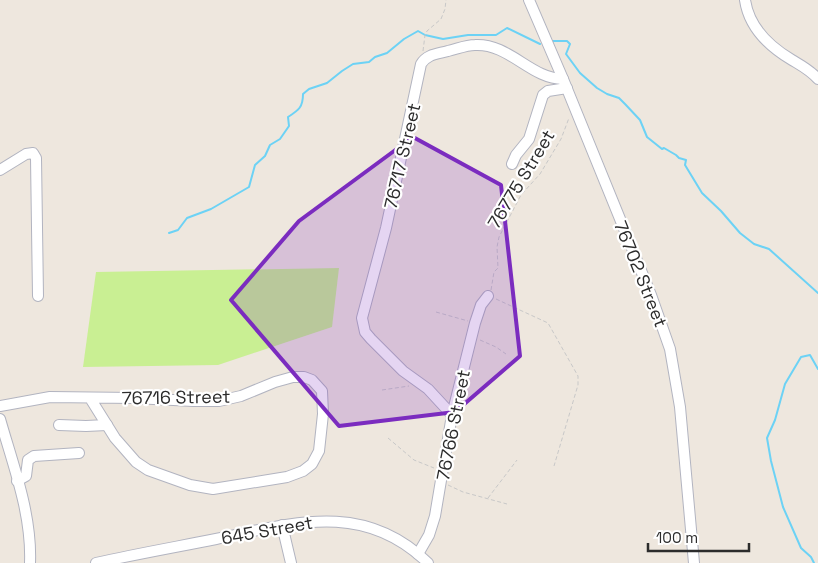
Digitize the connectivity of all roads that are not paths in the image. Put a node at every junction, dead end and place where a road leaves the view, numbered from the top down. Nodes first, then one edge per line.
1 (529, 0) edge
2 (745, 0) edge
3 (818, 79) edge
4 (565, 84) junction
5 (512, 164) dead end
6 (0, 170) edge
7 (38, 296) dead end
8 (488, 296) road end
9 (90, 398) junction
10 (0, 406) edge
11 (452, 415) junction
12 (0, 419) edge
13 (59, 424) dead end
14 (107, 425) junction
15 (79, 453) dead end
16 (17, 481) junction
17 (282, 525) junction
18 (418, 554) junction
19 (30, 563) edge
20 (96, 563) edge
21 (291, 563) edge
22 (428, 563) edge
23 (694, 563) edge

1 - 4 street, 76702 Street
2 - 3 street
4 - 5 street
4 - 11 street, 76717 Street
4 - 23 street, 76702 Street
6 - 7 street
8 - 11 street, 76766 Street
9 - 10 street, 76716 Street
9 - 14 street
9 - 14 street, 76716 Street
11 - 18 street, 76766 Street
12 - 16 street
13 - 14 street
15 - 16 street
16 - 19 street
17 - 18 street, 645 Street
17 - 20 street, 645 Street
17 - 21 street
18 - 22 street, 645 Street

